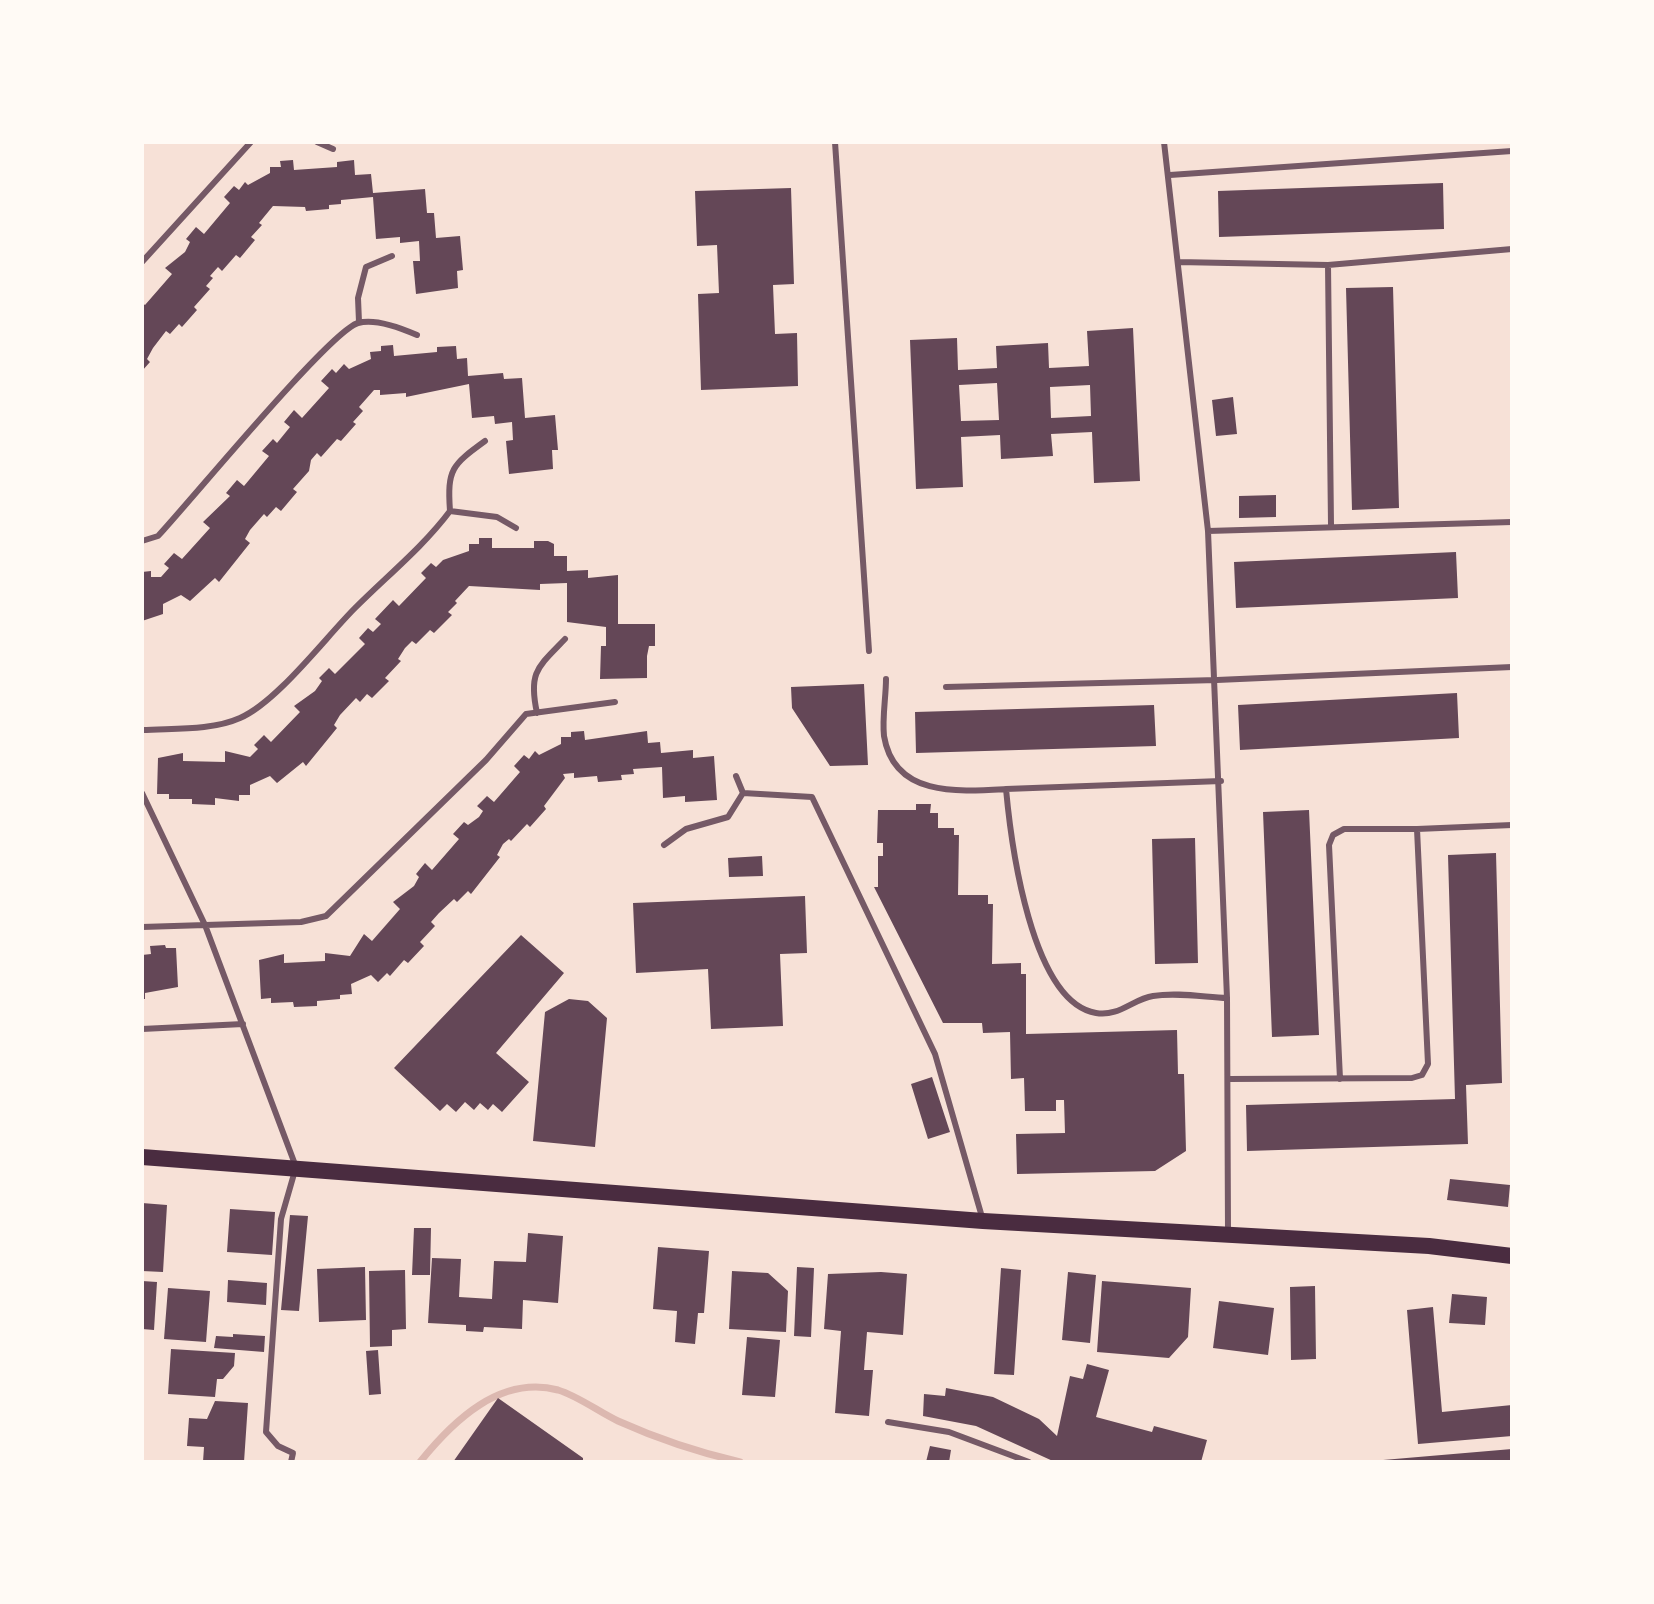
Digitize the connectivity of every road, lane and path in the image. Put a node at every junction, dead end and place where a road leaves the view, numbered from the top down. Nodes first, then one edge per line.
1 (251, 142) edge
2 (317, 142) edge
3 (835, 142) edge
4 (1164, 142) edge
5 (333, 149) dead end
6 (1512, 151) edge
7 (1170, 175) junction
8 (1512, 249) edge
9 (392, 256) dead end
10 (142, 262) edge
11 (1178, 262) junction
12 (1328, 265) junction
13 (359, 322) junction
14 (417, 335) dead end
15 (485, 441) dead end
16 (450, 511) junction
17 (1512, 522) edge
18 (1331, 525) junction
19 (516, 528) dead end
20 (1208, 531) junction
21 (142, 541) edge
22 (565, 639) dead end
23 (869, 651) dead end
24 (1512, 667) edge
25 (886, 679) dead end
26 (1217, 680) junction
27 (946, 687) dead end
28 (615, 702) dead end
29 (537, 713) junction
30 (142, 730) edge
31 (736, 776) dead end
32 (1221, 781) junction
33 (1006, 789) junction
34 (142, 793) edge
35 (743, 793) junction
36 (1512, 825) edge
37 (1417, 829) junction
38 (664, 845) dead end
39 (205, 925) junction
40 (142, 927) edge
41 (1227, 998) junction
42 (243, 1024) junction
43 (142, 1029) edge
44 (1229, 1079) junction
45 (1340, 1079) junction
46 (142, 1157) edge
47 (296, 1167) junction
48 (983, 1221) junction
49 (1228, 1232) junction
50 (1512, 1256) edge
51 (888, 1422) dead end
52 (291, 1462) edge
53 (1029, 1462) edge

1 - 10 lane
2 - 5 lane
3 - 23 lane
4 - 7 lane
6 - 7 lane
7 - 11 lane
8 - 12 lane
9 - 13 lane
11 - 12 lane
11 - 20 lane
12 - 18 lane
13 - 14 lane
13 - 21 lane
15 - 16 lane
16 - 19 lane
16 - 30 lane
17 - 18 lane
18 - 20 lane
20 - 26 lane
22 - 29 lane
24 - 26 lane
25 - 33 lane
26 - 27 lane
26 - 32 lane
28 - 29 lane
29 - 39 lane
31 - 35 lane
32 - 33 lane
32 - 41 lane
33 - 41 lane
34 - 39 lane
35 - 38 lane
35 - 48 lane
36 - 37 lane
37 - 45 lane
37 - 45 lane
39 - 40 lane
39 - 42 lane
41 - 44 lane
42 - 43 lane
42 - 47 lane
44 - 45 lane
44 - 49 lane
46 - 47 main road
47 - 48 main road
47 - 52 lane
48 - 49 main road
49 - 50 main road
51 - 53 lane

